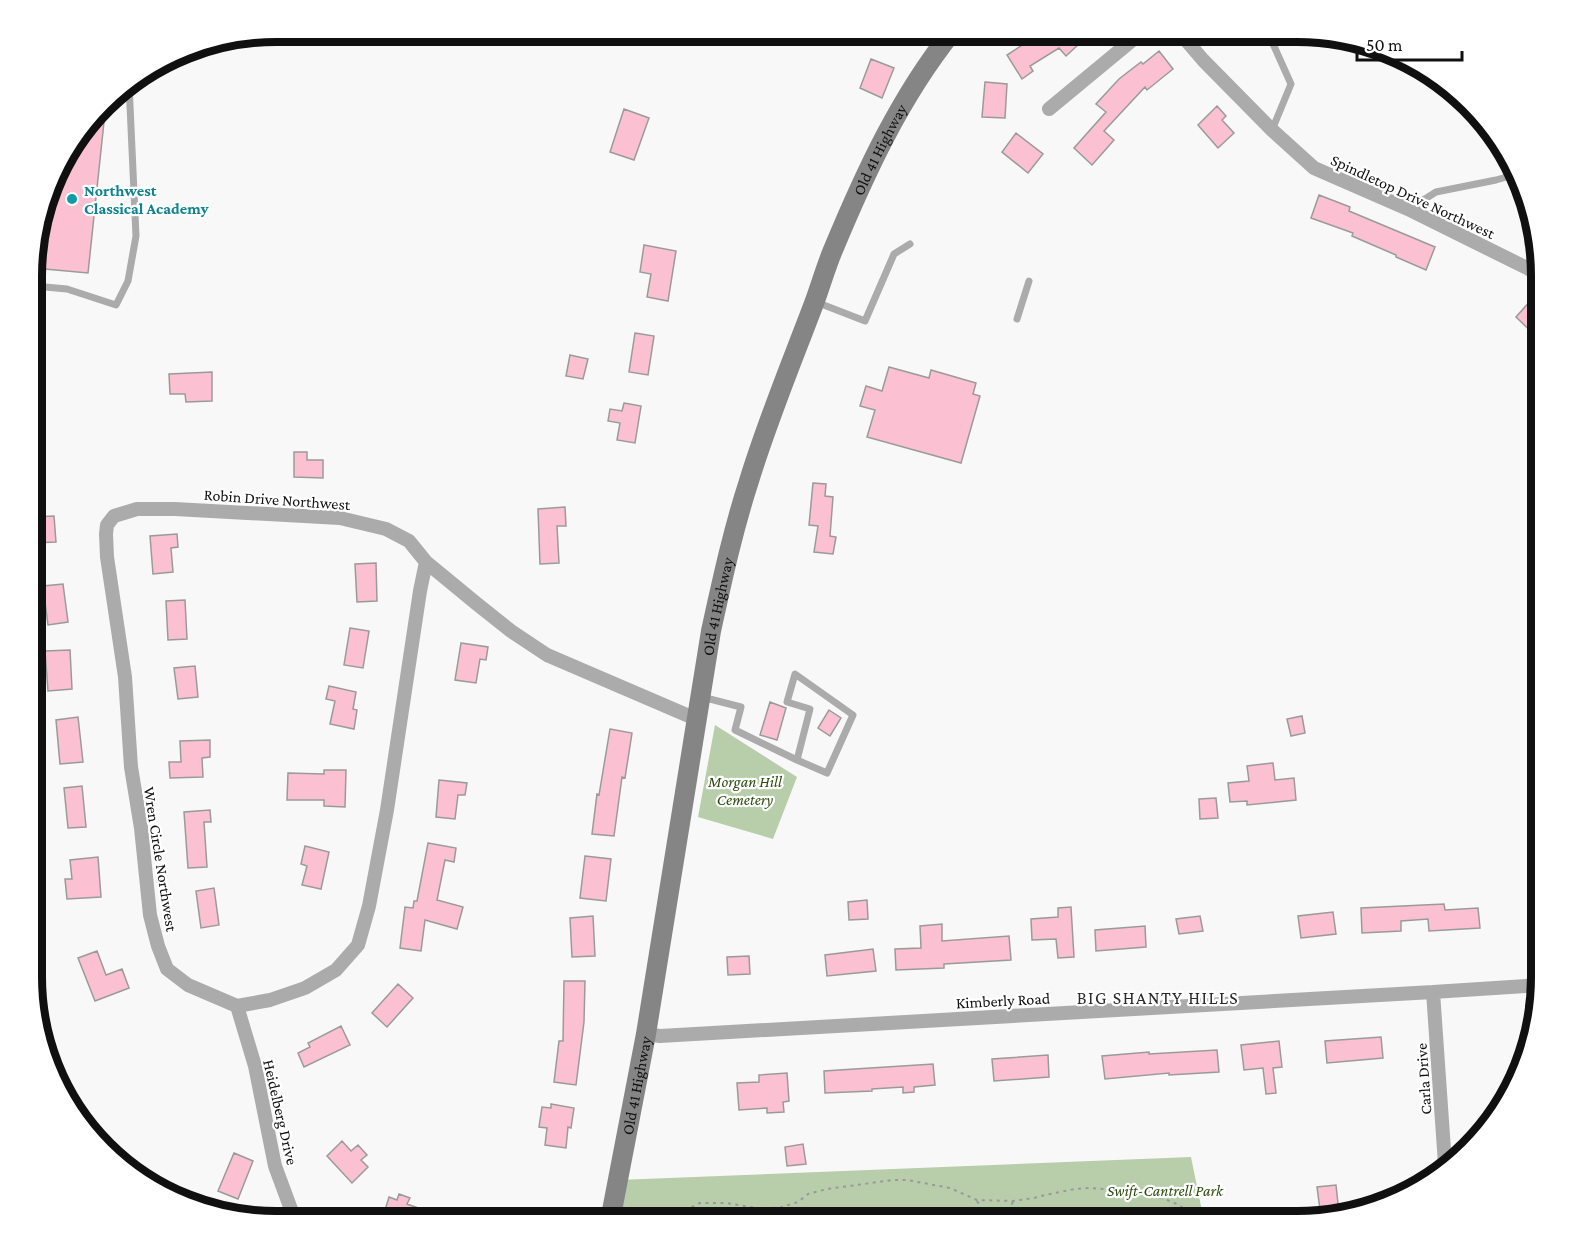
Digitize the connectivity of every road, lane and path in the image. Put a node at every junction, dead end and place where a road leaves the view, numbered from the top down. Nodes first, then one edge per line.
1 (945, 42) edge
2 (1130, 42) edge
3 (1188, 42) edge
4 (1273, 42) edge
5 (129, 93) edge
6 (1049, 109) dead end
7 (1272, 130) junction
8 (1509, 176) edge
9 (1408, 209) junction
10 (910, 244) dead end
11 (1531, 270) edge
12 (1029, 281) dead end
13 (42, 287) edge
14 (815, 301) junction
15 (1017, 319) dead end
16 (157, 509) joint
17 (426, 562) junction
18 (699, 697) junction
19 (696, 719) junction
20 (797, 760) junction
21 (1530, 986) edge
22 (1434, 992) junction
23 (237, 1006) junction
24 (646, 1034) junction
25 (1446, 1158) edge
26 (977, 1200) junction
27 (1013, 1201) junction
28 (292, 1211) edge
29 (612, 1211) edge
30 (684, 1211) edge
31 (984, 1211) edge
32 (1010, 1211) edge
33 (1187, 1211) edge

1 - 14 main road, Old 41 Highway
2 - 6 street
3 - 7 street, Spindletop Drive Northwest
4 - 7 lane
5 - 13 lane
7 - 9 street, Spindletop Drive Northwest
8 - 9 lane
9 - 11 street, Spindletop Drive Northwest
10 - 14 lane
12 - 15 lane
14 - 18 main road, Old 41 Highway
16 - 17 street, Robin Drive Northwest
16 - 23 street, Wren Circle Northwest
17 - 19 street, Robin Drive Northwest
17 - 23 street
18 - 19 main road, Old 41 Highway
18 - 20 lane
19 - 24 main road, Old 41 Highway
20 - 20 lane
21 - 22 street, Kimberly Road
22 - 24 street, Kimberly Road
22 - 25 street, Carla Drive
23 - 28 street, Heidelberg Drive
24 - 29 main road, Old 41 Highway
26 - 27 path
26 - 30 path
26 - 31 path
27 - 32 path
27 - 33 path

